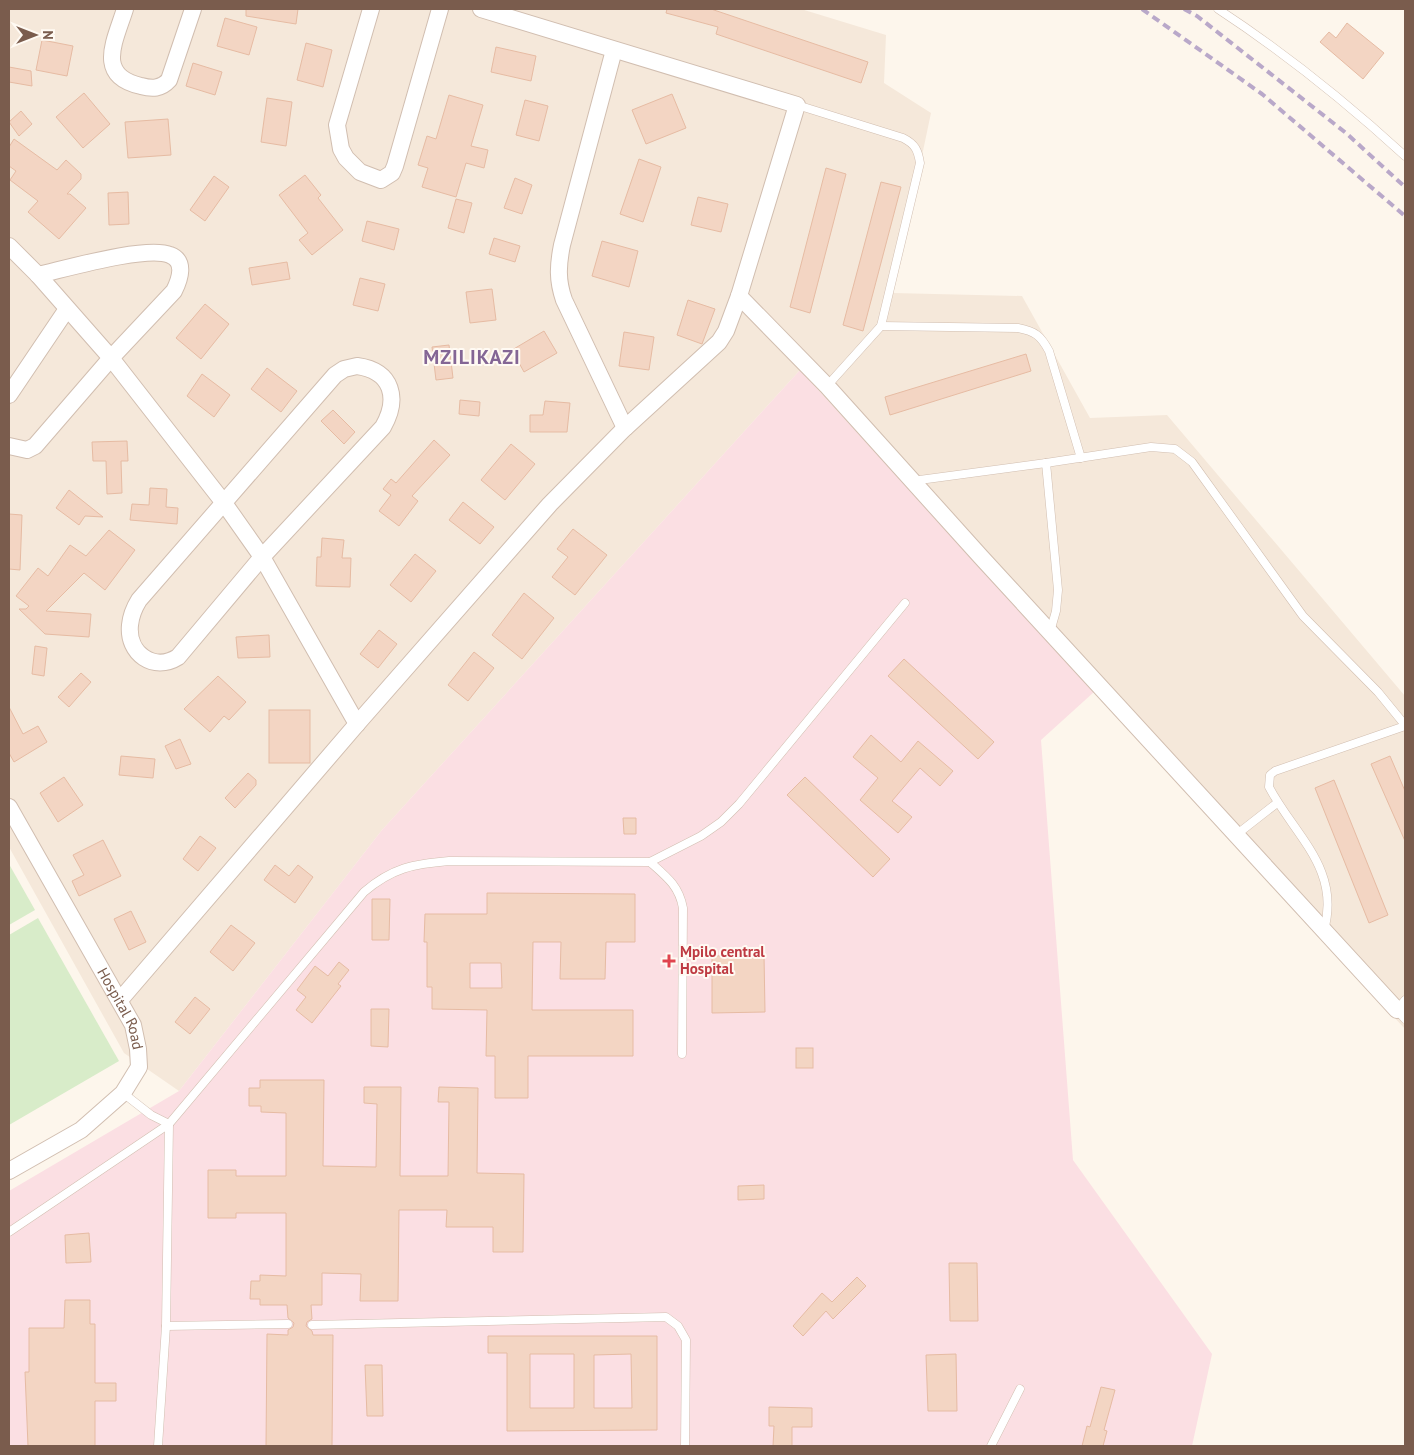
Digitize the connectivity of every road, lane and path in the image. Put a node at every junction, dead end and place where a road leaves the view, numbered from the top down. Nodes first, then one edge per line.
1 (125, 9) edge
2 (193, 9) edge
3 (371, 9) edge
4 (440, 9) edge
5 (481, 9) edge
6 (1218, 9) edge
7 (614, 50) junction
8 (796, 105) junction
9 (1405, 156) edge
10 (9, 246) edge
11 (38, 275) junction
12 (739, 296) junction
13 (67, 309) junction
14 (881, 326) junction
15 (111, 358) junction
16 (827, 386) junction
17 (9, 395) edge
18 (625, 428) junction
19 (9, 446) edge
20 (1081, 458) junction
21 (1046, 463) junction
22 (912, 481) junction
23 (224, 503) junction
24 (262, 557) junction
25 (905, 603) dead end
26 (1050, 632) junction
27 (358, 724) junction
28 (1405, 726) edge
29 (1277, 803) junction
30 (9, 807) edge
31 (1236, 835) junction
32 (650, 862) junction
33 (1324, 930) junction
34 (120, 1000) junction
35 (1402, 1010) edge
36 (682, 1054) dead end
37 (123, 1093) junction
38 (169, 1124) junction
39 (9, 1171) edge
40 (9, 1232) edge
41 (288, 1324) dead end
42 (312, 1324) dead end
43 (166, 1326) junction
44 (1020, 1389) dead end
45 (158, 1446) edge
46 (685, 1446) edge
47 (991, 1446) edge

1 - 2 street
3 - 4 street
5 - 7 street
6 - 9 lane
7 - 8 street
7 - 18 street
8 - 12 street
8 - 14 lane
10 - 11 street
11 - 13 street
11 - 15 street
12 - 16 street
12 - 18 street
13 - 15 street
13 - 17 street
14 - 16 lane
14 - 20 lane
15 - 19 street
15 - 23 street
16 - 22 street
18 - 27 street
20 - 21 lane
20 - 28 lane
21 - 22 lane
21 - 26 lane
22 - 26 street
23 - 24 street
23 - 24 street
23 - 24 street
24 - 27 street
25 - 32 lane
26 - 31 street
27 - 34 street
28 - 29 lane
29 - 31 lane
29 - 33 lane
30 - 34 street, Hospital Road
31 - 33 street
32 - 36 lane
32 - 38 lane
33 - 35 street
34 - 37 street, Hospital Road
37 - 38 lane
37 - 39 street, Hospital Road
38 - 40 lane
38 - 43 lane
41 - 43 lane
42 - 46 lane
43 - 45 lane
44 - 47 lane

